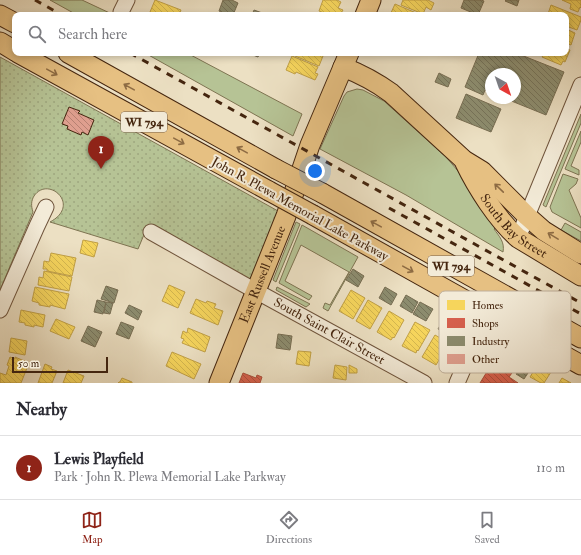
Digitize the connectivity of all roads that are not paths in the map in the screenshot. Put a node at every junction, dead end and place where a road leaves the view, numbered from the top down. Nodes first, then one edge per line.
1 (371, 0) edge
2 (366, 12) edge
3 (0, 15) edge
4 (12, 21) edge
5 (0, 42) edge
6 (12, 49) edge
7 (23, 56) edge
8 (73, 56) edge
9 (346, 60) edge
10 (581, 85) edge
11 (464, 160) junction
12 (46, 207) dead end
13 (527, 216) junction
14 (151, 232) dead end
15 (518, 238) junction
16 (581, 254) edge
17 (581, 276) edge
18 (256, 291) junction
19 (449, 291) edge
20 (496, 291) edge
21 (0, 310) edge
22 (571, 332) edge
23 (581, 338) edge
24 (571, 359) edge
25 (581, 365) edge
26 (461, 373) edge
27 (219, 383) edge
28 (424, 383) edge
29 (457, 383) edge

1 - 2 main road
3 - 4 main road
5 - 6 main road
7 -> 19 main road, John R. Plewa Memorial Lake Parkway / WI 794, bridge
20 -> 8 main road, John R. Plewa Memorial Lake Parkway / WI 794, bridge
9 - 11 main road, South Bay Street
9 - 18 main road, East Russell Avenue
10 - 13 street
13 -> 11 main road, South Bay Street
11 - 15 main road, South Bay Street
12 - 21 street
13 - 15 street
16 -> 13 main road, South Bay Street
14 - 18 street, South Saint Clair Street
15 - 17 main road, South Bay Street
18 - 27 main road, East Russell Avenue
18 - 28 street, South Saint Clair Street
23 -> 22 main road, John R. Plewa Memorial Lake Parkway / WI 794, bridge
24 -> 25 main road, John R. Plewa Memorial Lake Parkway / WI 794, bridge
26 - 29 street

